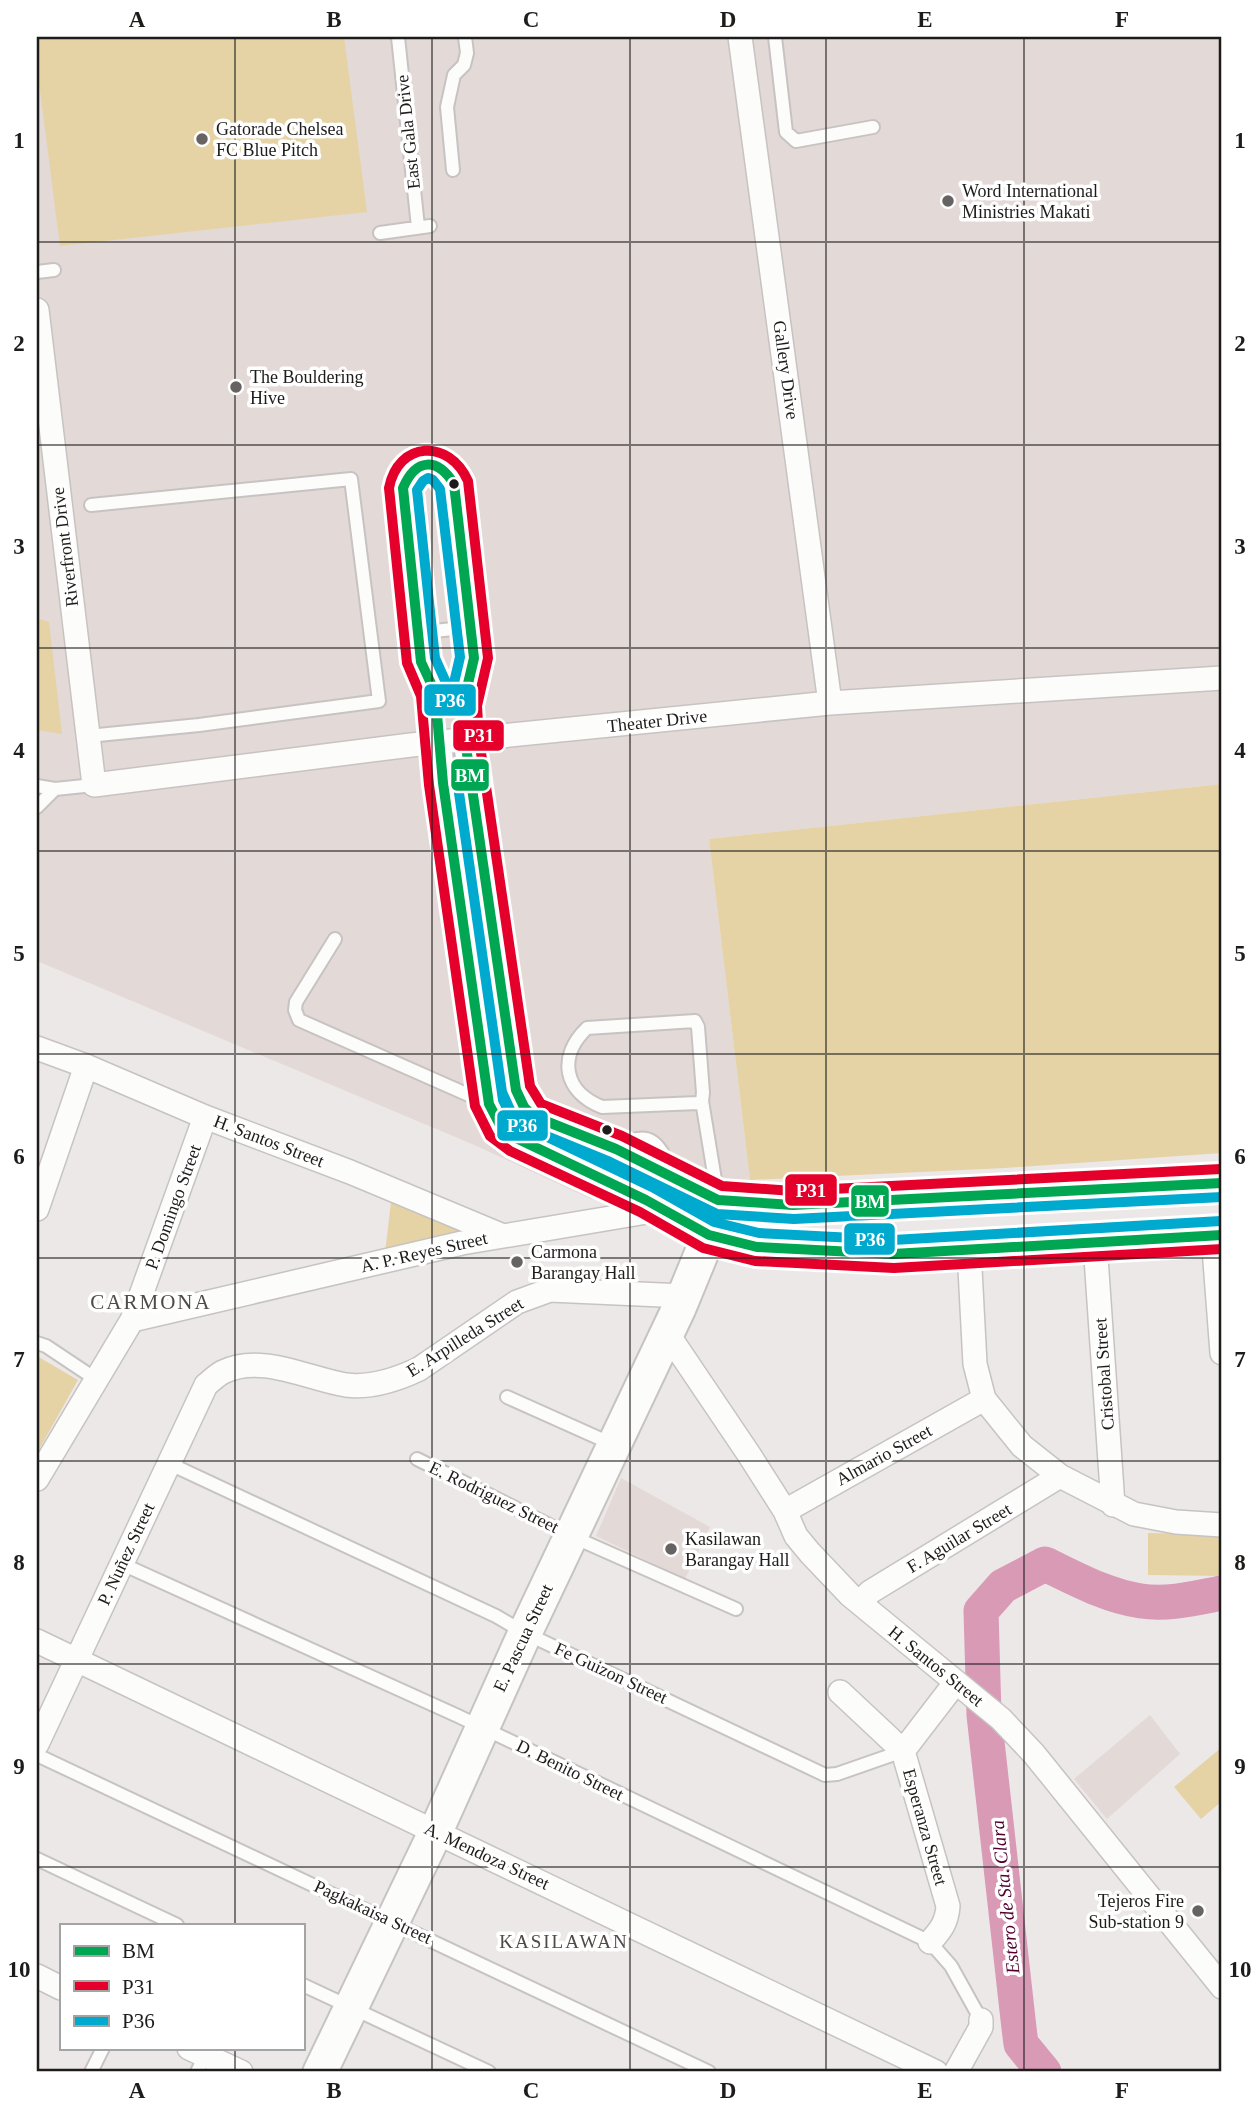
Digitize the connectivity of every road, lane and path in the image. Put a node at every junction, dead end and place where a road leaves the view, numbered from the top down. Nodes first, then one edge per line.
1 (398, 37) edge
2 (466, 37) edge
3 (740, 37) edge
4 (775, 37) edge
5 (873, 127) dead end
6 (453, 170) dead end
7 (380, 233) dead end
8 (54, 270) dead end
9 (37, 272) edge
10 (37, 310) edge
11 (91, 505) dead end
12 (470, 627) junction
13 (417, 634) junction
14 (1222, 678) edge
15 (831, 704) junction
16 (88, 736) junction
17 (465, 740) junction
18 (439, 742) junction
19 (94, 785) junction
20 (37, 786) edge
21 (55, 789) junction
22 (37, 807) edge
23 (491, 915) junction
24 (464, 919) junction
25 (335, 939) dead end
26 (501, 982) junction
27 (474, 986) junction
28 (37, 1048) edge
29 (86, 1066) junction
30 (702, 1101) junction
31 (489, 1104) junction
32 (524, 1107) junction
33 (205, 1117) junction
34 (1222, 1183) edge
35 (1063, 1192) junction
36 (718, 1200) junction
37 (898, 1200) junction
38 (793, 1205) junction
39 (37, 1209) edge
40 (664, 1209) junction
41 (501, 1235) junction
42 (709, 1235) junction
43 (1218, 1235) edge
44 (1080, 1243) junction
45 (784, 1250) junction
46 (969, 1250) junction
47 (894, 1254) junction
48 (677, 1312) junction
49 (132, 1320) junction
50 (37, 1343) edge
51 (1222, 1353) edge
52 (223, 1372) joint
53 (97, 1380) junction
54 (507, 1396) dead end
55 (984, 1399) junction
56 (614, 1445) junction
57 (417, 1459) dead end
58 (168, 1462) junction
59 (1060, 1476) junction
60 (37, 1479) edge
61 (1113, 1505) junction
62 (785, 1511) junction
63 (1222, 1525) edge
64 (571, 1536) junction
65 (122, 1564) junction
66 (860, 1603) junction
67 (736, 1609) dead end
68 (525, 1633) junction
69 (37, 1641) edge
70 (76, 1661) junction
71 (956, 1682) junction
72 (840, 1692) dead end
73 (482, 1728) junction
74 (37, 1744) edge
75 (903, 1751) junction
76 (37, 1755) edge
77 (436, 1831) junction
78 (37, 1859) edge
79 (392, 1921) junction
80 (175, 1924) edge
81 (930, 1942) junction
82 (304, 1985) edge
83 (1222, 1987) edge
84 (351, 2007) junction
85 (981, 2020) joint
86 (102, 2050) edge
87 (197, 2058) edge
88 (91, 2072) edge
89 (241, 2072) edge
90 (320, 2072) edge
91 (489, 2072) edge
92 (709, 2072) edge
93 (936, 2072) edge
94 (956, 2072) edge

1 - 7 lane, East Gala Drive
2 - 6 lane
3 - 15 street, Gallery Drive
4 - 5 lane
8 - 9 lane
10 - 16 street, Riverfront Drive
11 - 16 lane
12 - 13 lane
12 - 13 lane
12 - 17 lane
13 - 18 lane
14 - 15 street, Theater Drive
15 - 17 street, Theater Drive
16 - 19 street, Riverfront Drive
17 - 18 street, Theater Drive
17 - 23 street
18 - 19 street, Theater Drive
18 - 24 street
19 - 21 lane
20 - 21 lane
21 - 22 lane
23 - 24 street
23 - 26 street
24 - 27 street
25 - 31 lane
26 - 27 street
26 - 32 street
27 - 31 street
28 - 29 street, H. Santos Street
29 - 33 street, H. Santos Street
29 - 39 street
30 - 30 lane
30 - 36 lane
31 - 32 lane
31 - 40 street
32 - 36 street
33 - 41 street, H. Santos Street
33 - 49 street, P. Domingo Street
34 - 35 street
35 - 37 street
35 - 44 street
36 - 38 street
36 - 40 street, A. P. Reyes Street
36 - 42 street, E. Pascua Street
37 - 38 street
37 - 47 street
38 - 45 street
40 - 41 street, A. P. Reyes Street
40 - 42 street
41 - 49 street, A. P. Reyes Street
42 - 45 street
42 - 48 street, E. Pascua Street
43 - 44 street
43 - 51 street
44 - 46 street
44 - 61 street, Cristobal Street
45 - 47 street
46 - 47 street
46 - 55 street
48 - 52 street, E. Arpilleda Street
48 - 56 street, E. Pascua Street
48 - 62 street, H. Santos Street
49 - 53 street, P. Domingo Street
50 - 53 lane
52 - 58 street, P. Nuñez Street
53 - 60 street, P. Domingo Street
54 - 56 lane
55 - 59 street
55 - 62 street, Almario Street
56 - 64 street, E. Pascua Street
57 - 64 lane, E. Rodriguez Street
58 - 65 street, P. Nuñez Street
58 - 68 lane, Fe Guizon Street
59 - 61 street
59 - 66 street, F. Aguilar Street
61 - 63 street
62 - 66 street, H. Santos Street
64 - 67 lane, E. Rodriguez Street
64 - 68 street, E. Pascua Street
65 - 70 street, P. Nuñez Street
65 - 73 lane, D. Benito Street
66 - 71 street, H. Santos Street
68 - 73 street, E. Pascua Street
68 - 75 lane, Fe Guizon Street
69 - 70 street, A. Mendoza Street
70 - 74 street, P. Nuñez Street
70 - 77 street, A. Mendoza Street
71 - 75 street
71 - 83 street, H. Santos Street
72 - 75 street, Esperanza Street
73 - 77 street, E. Pascua Street
73 - 81 lane, D. Benito Street
75 - 81 street, Esperanza Street
76 - 79 lane, Pagkakaisa Street
77 - 79 street, E. Pascua Street
77 - 93 street, A. Mendoza Street
78 - 80 lane
79 - 84 street, E. Pascua Street
79 - 92 lane, Pagkakaisa Street
81 - 85 lane, D. Benito Street
82 - 84 lane
84 - 90 street, E. Pascua Street
84 - 91 lane
85 - 94 street
86 - 88 lane
87 - 89 street

